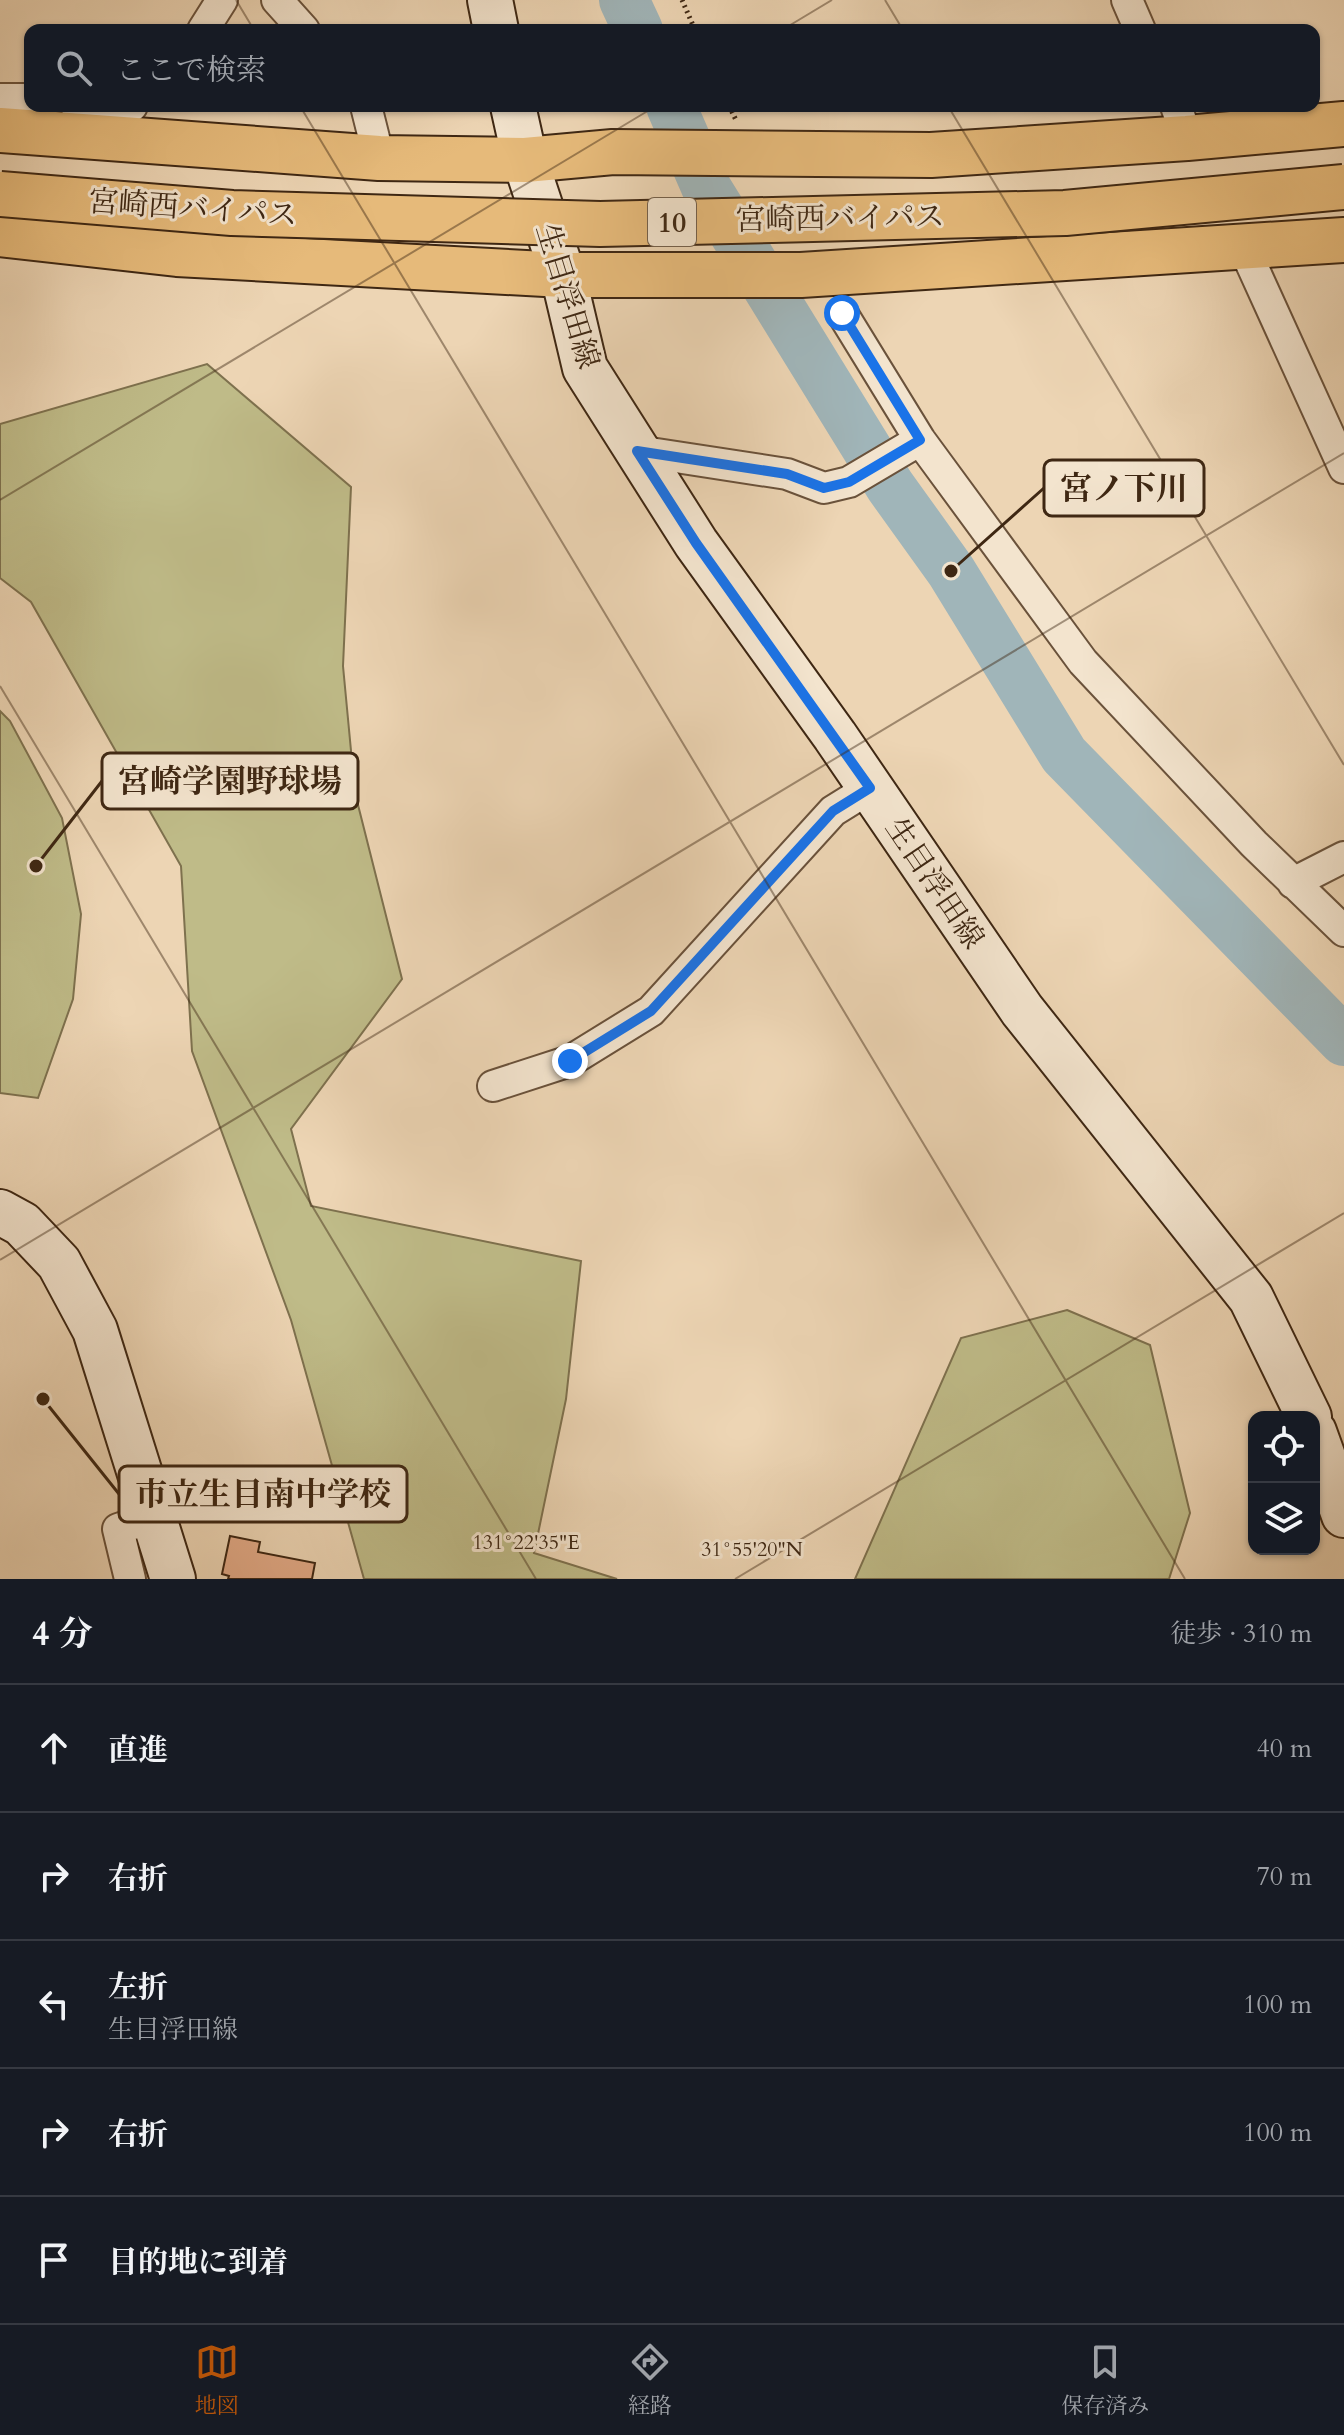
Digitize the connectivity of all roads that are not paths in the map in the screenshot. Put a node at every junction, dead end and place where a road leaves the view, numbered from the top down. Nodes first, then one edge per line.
1 (222, 0) edge
2 (277, 0) edge
3 (490, 0) edge
4 (1127, 0) edge
5 (207, 24) edge
6 (299, 24) edge
7 (495, 24) edge
8 (1137, 24) edge
9 (0, 99) edge
10 (24, 99) edge
11 (368, 112) edge
12 (514, 112) edge
13 (1182, 122) edge
14 (1344, 124) edge
15 (0, 130) edge
16 (379, 158) junction
17 (525, 160) junction
18 (1344, 187) edge
19 (0, 194) edge
20 (0, 212) edge
21 (1338, 229) edge
22 (0, 234) edge
23 (1244, 248) junction
24 (563, 275) junction
25 (842, 313) dead end
26 (910, 446) junction
27 (637, 451) junction
28 (1344, 468) edge
29 (870, 788) junction
30 (1344, 857) edge
31 (1293, 883) junction
32 (1344, 931) edge
33 (493, 1086) dead end
34 (0, 1212) edge
35 (1306, 1411) edge
36 (1320, 1449) edge
37 (1344, 1515) edge
38 (153, 1517) junction
39 (130, 1579) edge
40 (173, 1579) edge

1 - 5 street
2 - 6 street
3 - 7 main road
4 - 8 street
9 - 10 street
11 - 16 street
12 - 17 main road, 生目浮田線
13 - 14 highway
13 - 17 highway
15 - 16 highway
16 - 17 highway
17 - 24 main road, 生目浮田線
18 - 19 highway, 宮崎西バイパス / 10, bridge
20 - 21 highway, 宮崎西バイパス / 10
21 - 23 highway
22 - 24 highway
23 - 24 highway
23 - 28 street
24 - 27 main road, 生目浮田線
25 - 26 street
26 - 27 street
26 - 31 street
27 - 29 main road, 生目浮田線
29 - 33 street
29 - 35 main road, 生目浮田線
30 - 31 street
31 - 32 street
34 - 38 main road
36 - 37 main road
38 - 39 street
38 - 40 main road

